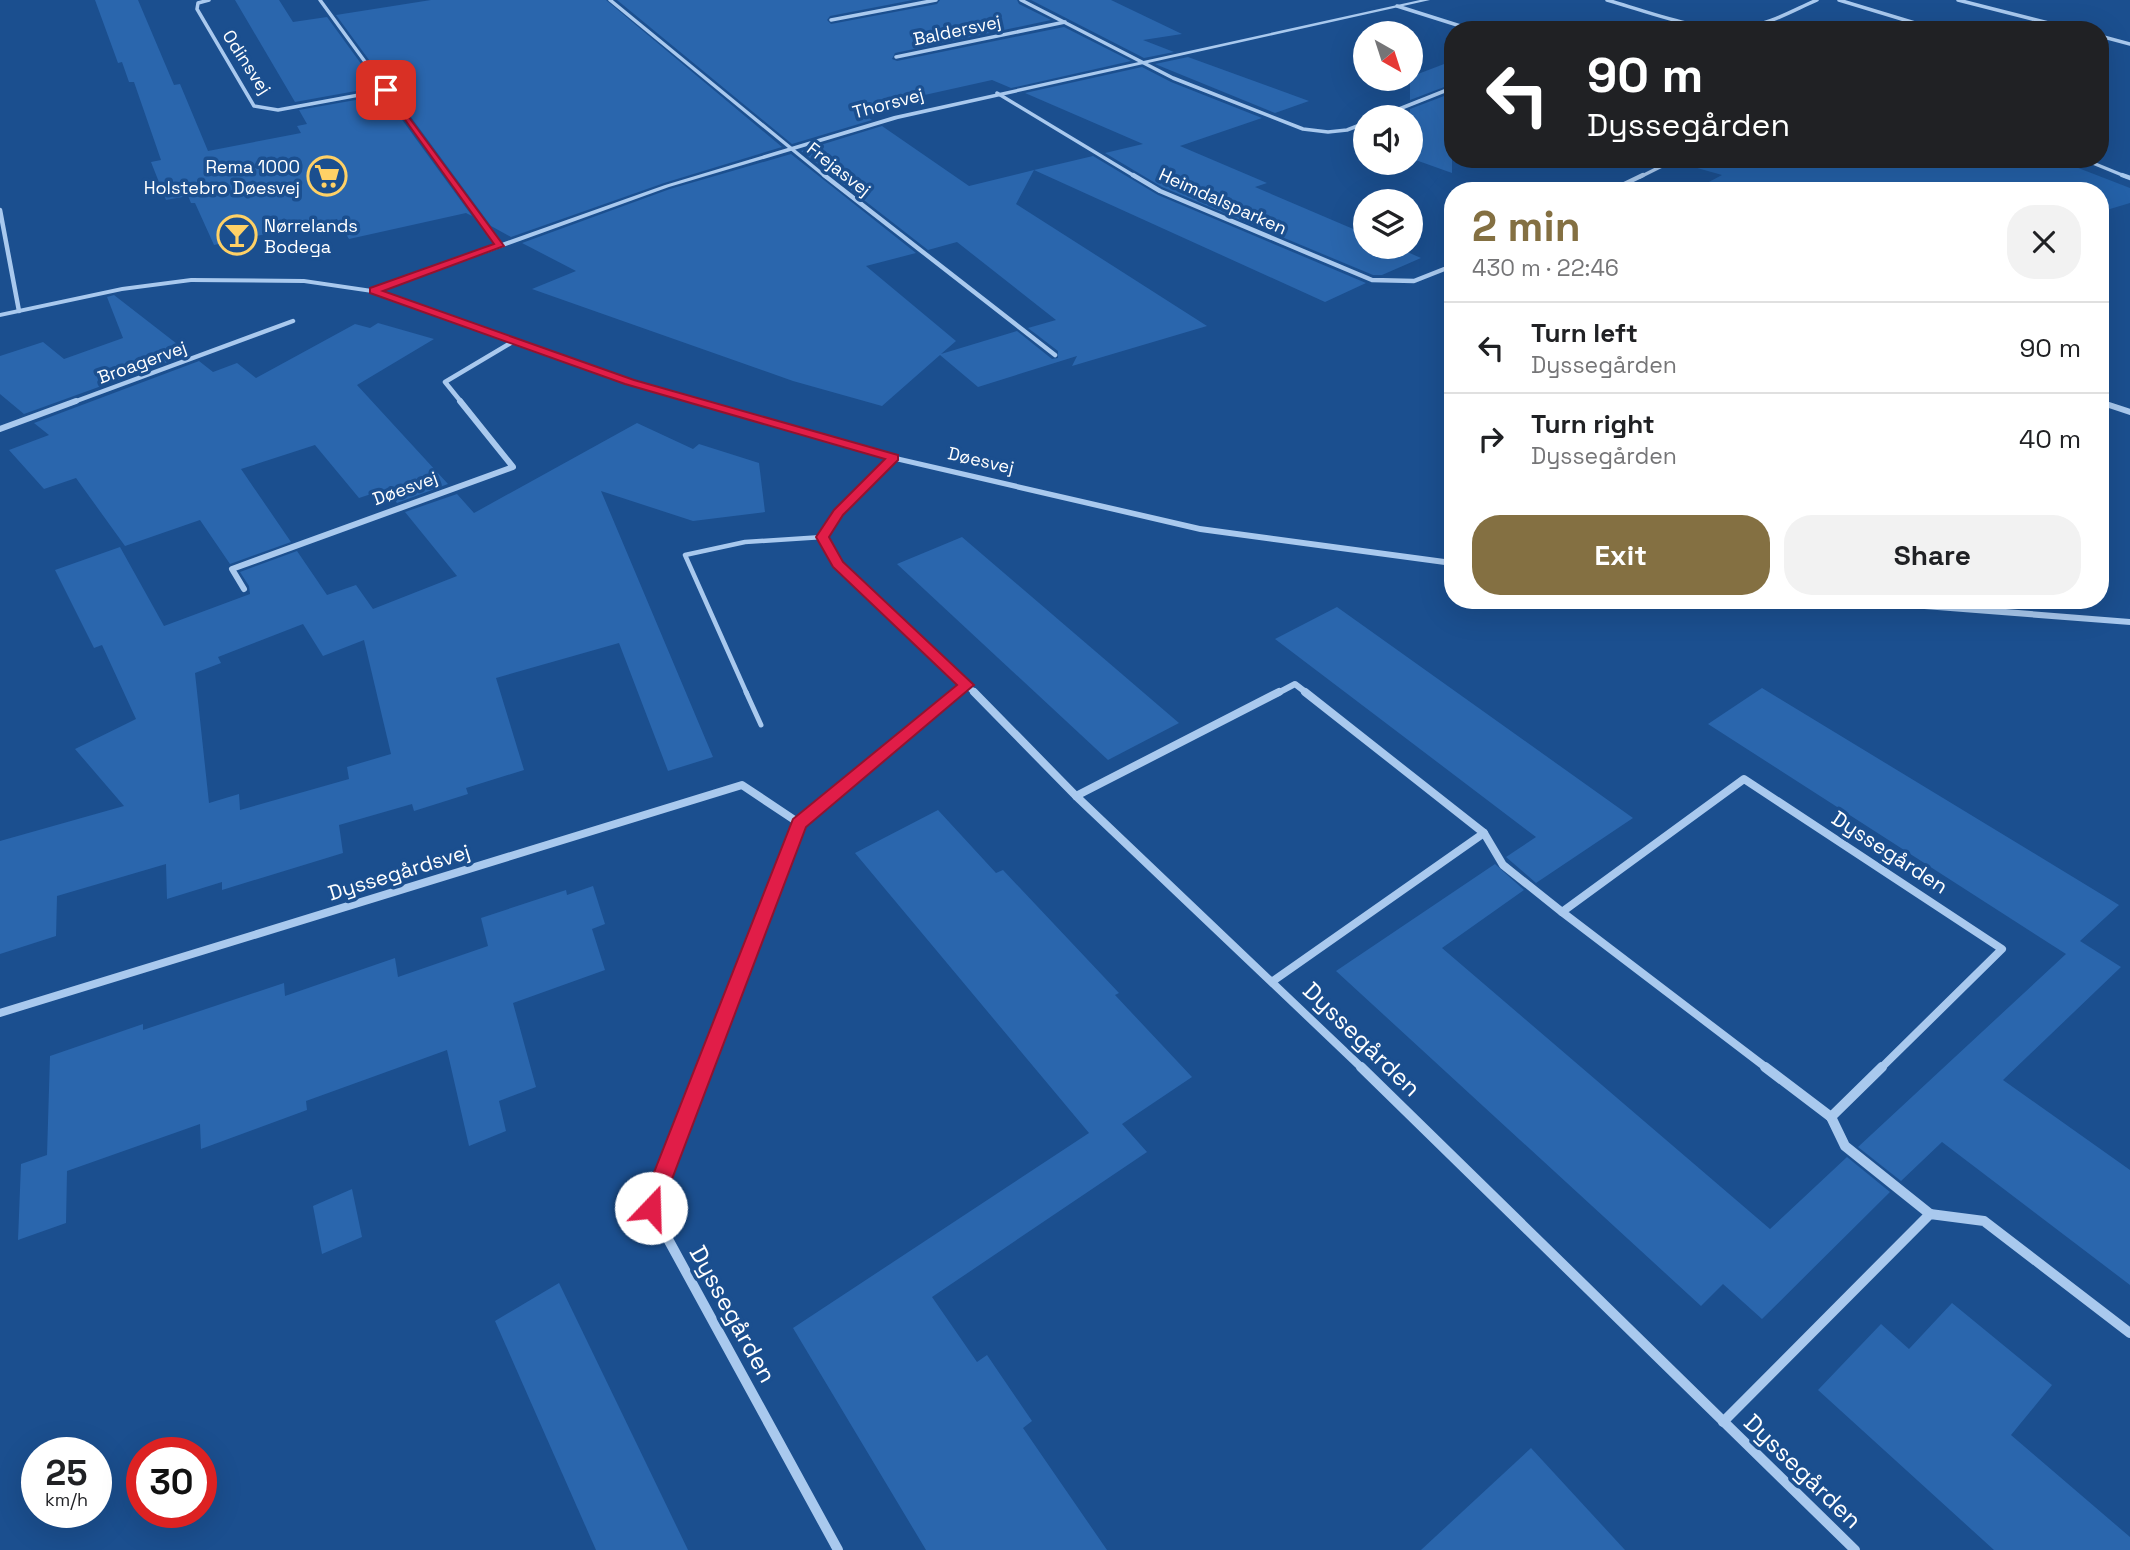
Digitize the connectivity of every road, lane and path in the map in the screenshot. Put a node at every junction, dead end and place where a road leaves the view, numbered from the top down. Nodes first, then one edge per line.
1 (209, 0) edge
2 (320, 0) edge
3 (610, 0) edge
4 (936, 0) edge
5 (1021, 0) edge
6 (1427, 0) edge
7 (1607, 0) edge
8 (1817, 0) edge
9 (1839, 0) edge
10 (1958, 0) edge
11 (1397, 6) junction
12 (831, 20) dead end
13 (1444, 21) edge
14 (1687, 21) edge
15 (1764, 21) edge
16 (1908, 21) edge
17 (2041, 21) edge
18 (1065, 22) junction
19 (2109, 38) edge
20 (2130, 44) edge
21 (896, 57) dead end
22 (1142, 62) junction
23 (386, 90) junction
24 (1444, 91) edge
25 (997, 93) junction
26 (1409, 105) edge
27 (1353, 128) edge
28 (788, 147) junction
29 (1657, 168) edge
30 (2105, 168) edge
31 (2130, 178) edge
32 (1629, 182) edge
33 (0, 210) edge
34 (499, 246) junction
35 (1444, 270) edge
36 (373, 291) junction
37 (19, 311) junction
38 (0, 315) edge
39 (293, 321) dead end
40 (514, 341) junction
41 (1055, 355) dead end
42 (2109, 405) edge
43 (2130, 412) edge
44 (0, 429) edge
45 (894, 458) junction
46 (823, 537) junction
47 (1444, 562) edge
48 (244, 589) dead end
49 (1963, 609) edge
50 (2130, 622) edge
51 (967, 685) junction
52 (761, 725) dead end
53 (1076, 796) junction
54 (799, 823) junction
55 (1484, 832) junction
56 (1562, 912) junction
57 (1273, 981) junction
58 (0, 1013) edge
59 (1831, 1116) junction
60 (1930, 1214) junction
61 (2130, 1333) edge
62 (1723, 1422) junction
63 (838, 1550) edge
64 (1855, 1550) edge

1 - 23 street, Odinsvej
2 - 23 street
3 - 28 street, Frejasvej
4 - 12 street, Baldersvej
5 - 18 street, Baldersvej
6 - 11 street, Thorsvej
7 - 14 street
8 - 15 street
9 - 16 street
10 - 17 street
11 - 13 street
11 - 22 street, Thorsvej
18 - 21 street, Baldersvej
18 - 22 street, Baldersvej
19 - 20 street
22 - 25 street, Thorsvej
22 - 27 street
23 - 34 street
24 - 26 street
25 - 28 street, Thorsvej
25 - 35 street, Heimdalsparken
28 - 34 street, Thorsvej
28 - 41 street, Frejasvej
29 - 32 street
30 - 31 street
33 - 37 street
34 - 36 street, Thorsvej
36 - 37 street, Døesvej
36 - 40 street, Døesvej
37 - 38 street, Døesvej
39 - 44 street, Broagervej
40 - 45 street, Døesvej
40 - 48 street, Døesvej
42 - 43 street
45 - 46 street
45 - 47 street, Døesvej
46 - 51 street, Dyssegården
46 - 52 lane
49 - 50 street
51 - 53 street, Dyssegården
51 - 54 street, Dyssegården
53 - 55 street
53 - 57 street, Dyssegården
54 - 58 street, Dyssegårdsvej
54 - 63 street, Dyssegården
55 - 56 street
55 - 57 street, Dyssegården
56 - 59 street
56 - 59 street, Dyssegården
57 - 62 street, Dyssegården
59 - 60 street
60 - 61 street
60 - 62 street, Dyssegården
62 - 64 street, Dyssegården

